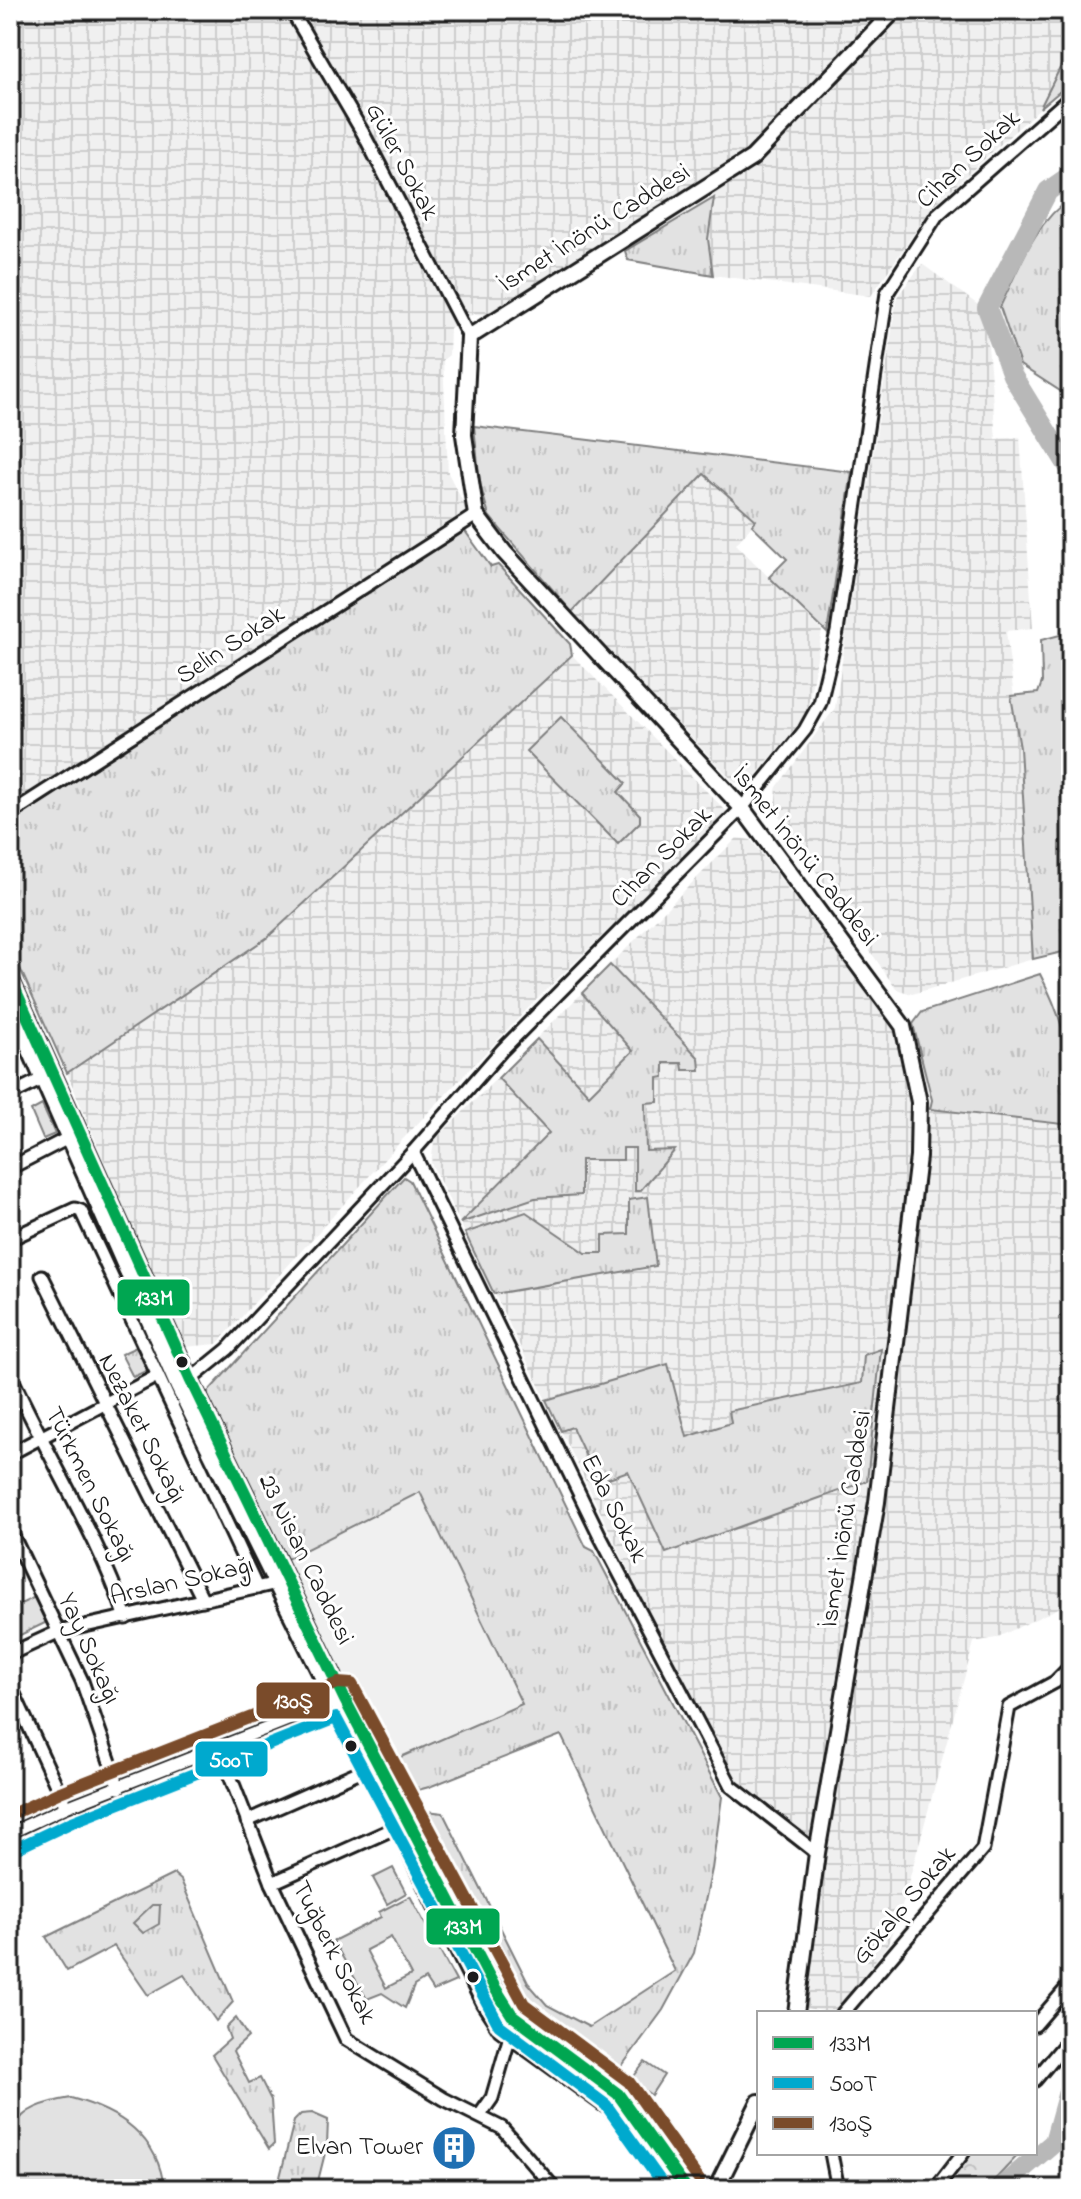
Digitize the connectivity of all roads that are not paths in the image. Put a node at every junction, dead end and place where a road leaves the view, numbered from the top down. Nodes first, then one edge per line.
1 (291, 10) edge
2 (895, 10) edge
3 (1071, 97) edge
4 (469, 337) junction
5 (476, 515) junction
6 (742, 808) junction
7 (10, 814) edge
8 (10, 978) edge
9 (10, 1005) edge
10 (14, 1024) edge
11 (42, 1079) junction
12 (10, 1095) edge
13 (70, 1137) junction
14 (413, 1152) junction
15 (10, 1168) edge
16 (12, 1234) edge
17 (42, 1276) dead end
18 (10, 1374) edge
19 (157, 1376) junction
20 (184, 1384) junction
21 (102, 1403) junction
22 (39, 1439) junction
23 (10, 1454) edge
24 (10, 1530) edge
25 (273, 1584) junction
26 (257, 1588) junction
27 (203, 1600) junction
28 (126, 1618) junction
29 (58, 1632) junction
30 (10, 1654) edge
31 (1071, 1666) edge
32 (10, 1685) edge
33 (338, 1700) junction
34 (219, 1748) junction
35 (365, 1769) junction
36 (119, 1788) junction
37 (66, 1807) junction
38 (247, 1821) junction
39 (395, 1828) junction
40 (10, 1833) edge
41 (817, 1853) junction
42 (272, 1883) junction
43 (1071, 1983) edge
44 (796, 2011) edge
45 (846, 2011) edge
46 (1037, 2023) edge
47 (510, 2036) junction
48 (1071, 2037) edge
49 (1037, 2078) edge
50 (757, 2106) edge
51 (480, 2115) junction
52 (831, 2155) edge
53 (961, 2155) edge
54 (555, 2189) edge
55 (670, 2189) edge
56 (686, 2189) edge
57 (716, 2189) edge
58 (838, 2189) edge
59 (935, 2189) edge

1 - 4 street, Güler Sokak
2 - 4 street, İsmet İnönü Caddesi
3 - 6 street, Cihan Sokak
4 - 5 street, İsmet İnönü Caddesi
5 - 6 street, İsmet İnönü Caddesi
5 - 7 street, Selin Sokak
6 - 14 street, Cihan Sokak
6 - 41 street, İsmet İnönü Caddesi
8 - 20 street, 23 Nisan Caddesi
9 - 10 street, 23 Nisan Caddesi
10 - 11 street, 23 Nisan Caddesi
11 - 12 street
11 - 13 street, 23 Nisan Caddesi
13 - 15 street
13 - 20 street, 23 Nisan Caddesi
14 - 20 street, Cihan Sokak
14 - 41 street, Eda Sokak
16 - 19 street
17 - 21 street, Nezaket Sokağı
18 - 22 street, Türkmen Sokağı
19 - 21 street
19 - 26 street
20 - 25 street, 23 Nisan Caddesi
20 - 33 street, 23 Nisan Caddesi
21 - 22 street
21 - 27 street, Nezaket Sokağı
22 - 23 street
22 - 28 street, Türkmen Sokağı
24 - 29 street, Yay Sokağı
25 - 26 street, Arslan Sokağı
25 - 33 street, 23 Nisan Caddesi
26 - 27 street, Arslan Sokağı
27 - 28 street, Arslan Sokağı
28 - 29 street, Arslan Sokağı
29 - 30 street, Arslan Sokağı
29 - 36 street, Yay Sokağı
31 - 45 street, Gökalp Sokak
32 - 37 street
33 - 34 street
33 - 35 street, 23 Nisan Caddesi
33 - 56 street, 23 Nisan Caddesi
34 - 36 street
34 - 38 street, Tuğberk Sokak
35 - 38 street
35 - 39 street, 23 Nisan Caddesi
36 - 37 street
37 - 40 street
38 - 42 street, Tuğberk Sokak
39 - 42 street
39 - 47 street, 23 Nisan Caddesi
41 - 44 street, İsmet İnönü Caddesi
42 - 51 street, Tuğberk Sokak
43 - 46 street
47 - 51 street
47 - 55 street, 23 Nisan Caddesi
48 - 49 street
50 - 57 street
51 - 54 street, Tuğberk Sokak
52 - 58 street
53 - 59 street

